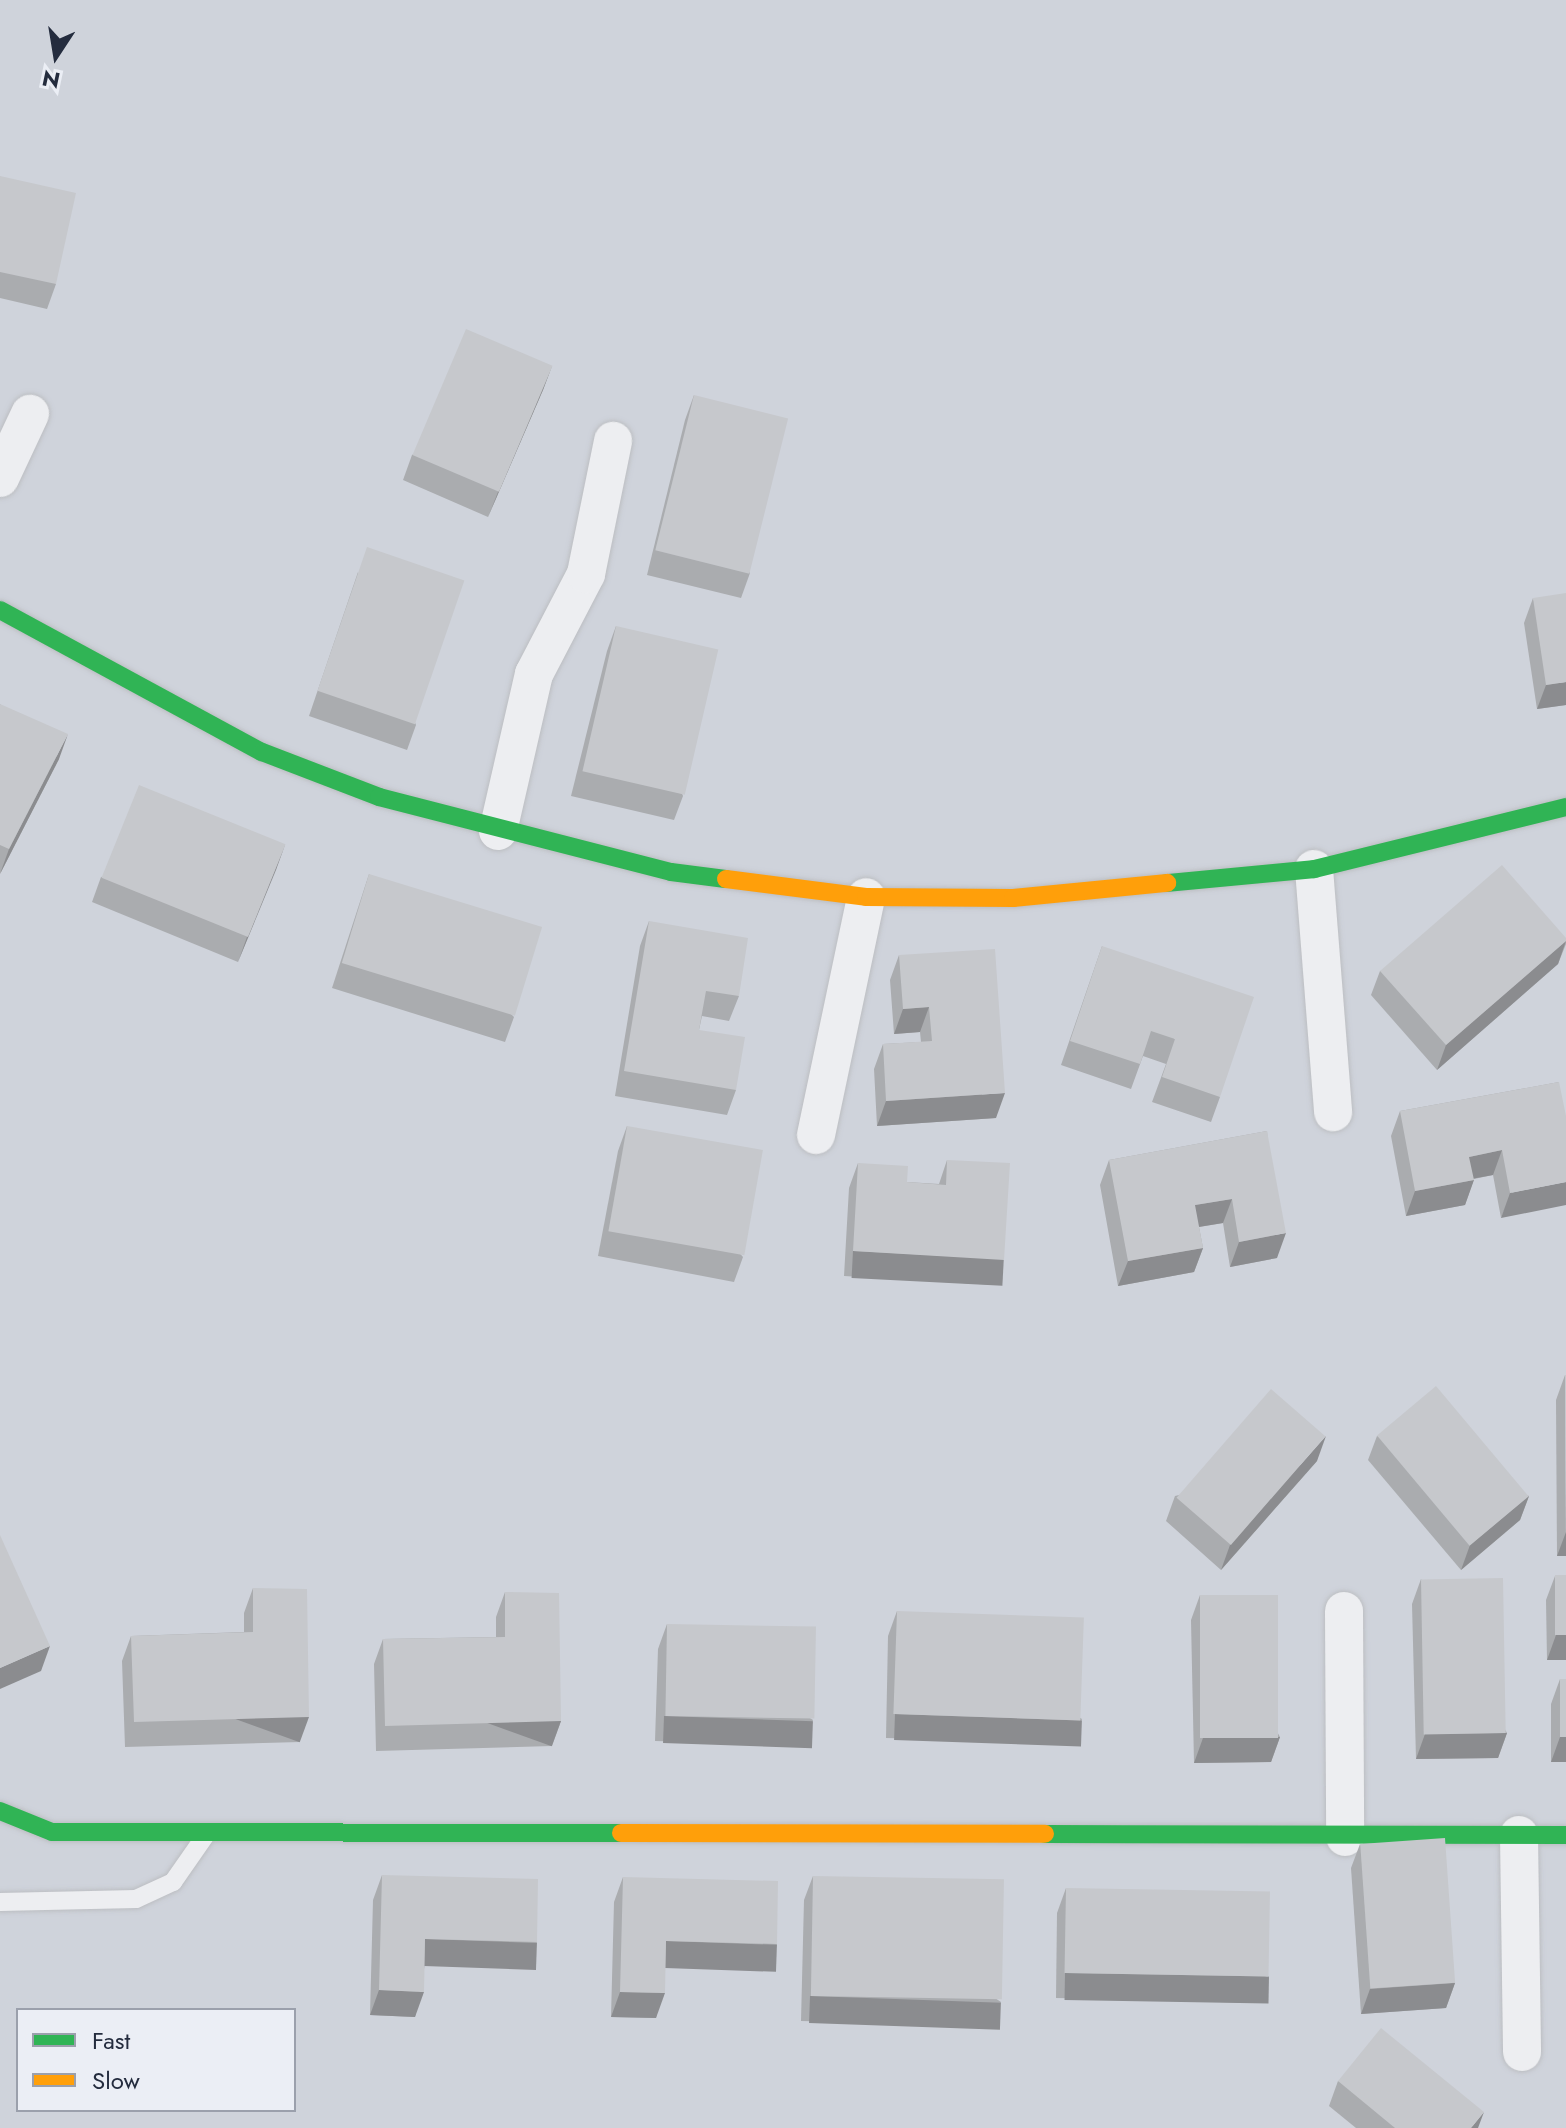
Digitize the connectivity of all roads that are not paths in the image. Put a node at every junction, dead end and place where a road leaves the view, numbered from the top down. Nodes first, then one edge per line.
1 (30, 414) dead end
2 (613, 441) dead end
3 (0, 478) edge
4 (0, 610) edge
5 (1566, 807) edge
6 (498, 831) junction
7 (1314, 869) junction
8 (866, 897) junction
9 (1333, 1112) dead end
10 (816, 1135) dead end
11 (1344, 1611) dead end
12 (0, 1811) edge
13 (207, 1833) junction
14 (1519, 1835) junction
15 (1566, 1835) edge
16 (1345, 1837) junction
17 (0, 1902) edge
18 (1522, 2052) dead end

1 - 3 street
2 - 6 street
4 - 6 street
5 - 7 street
6 - 8 street
7 - 8 street
7 - 9 street
8 - 10 street
11 - 16 street
12 - 13 street
13 - 16 street
13 - 17 lane
14 - 15 street
14 - 16 street
14 - 18 street

